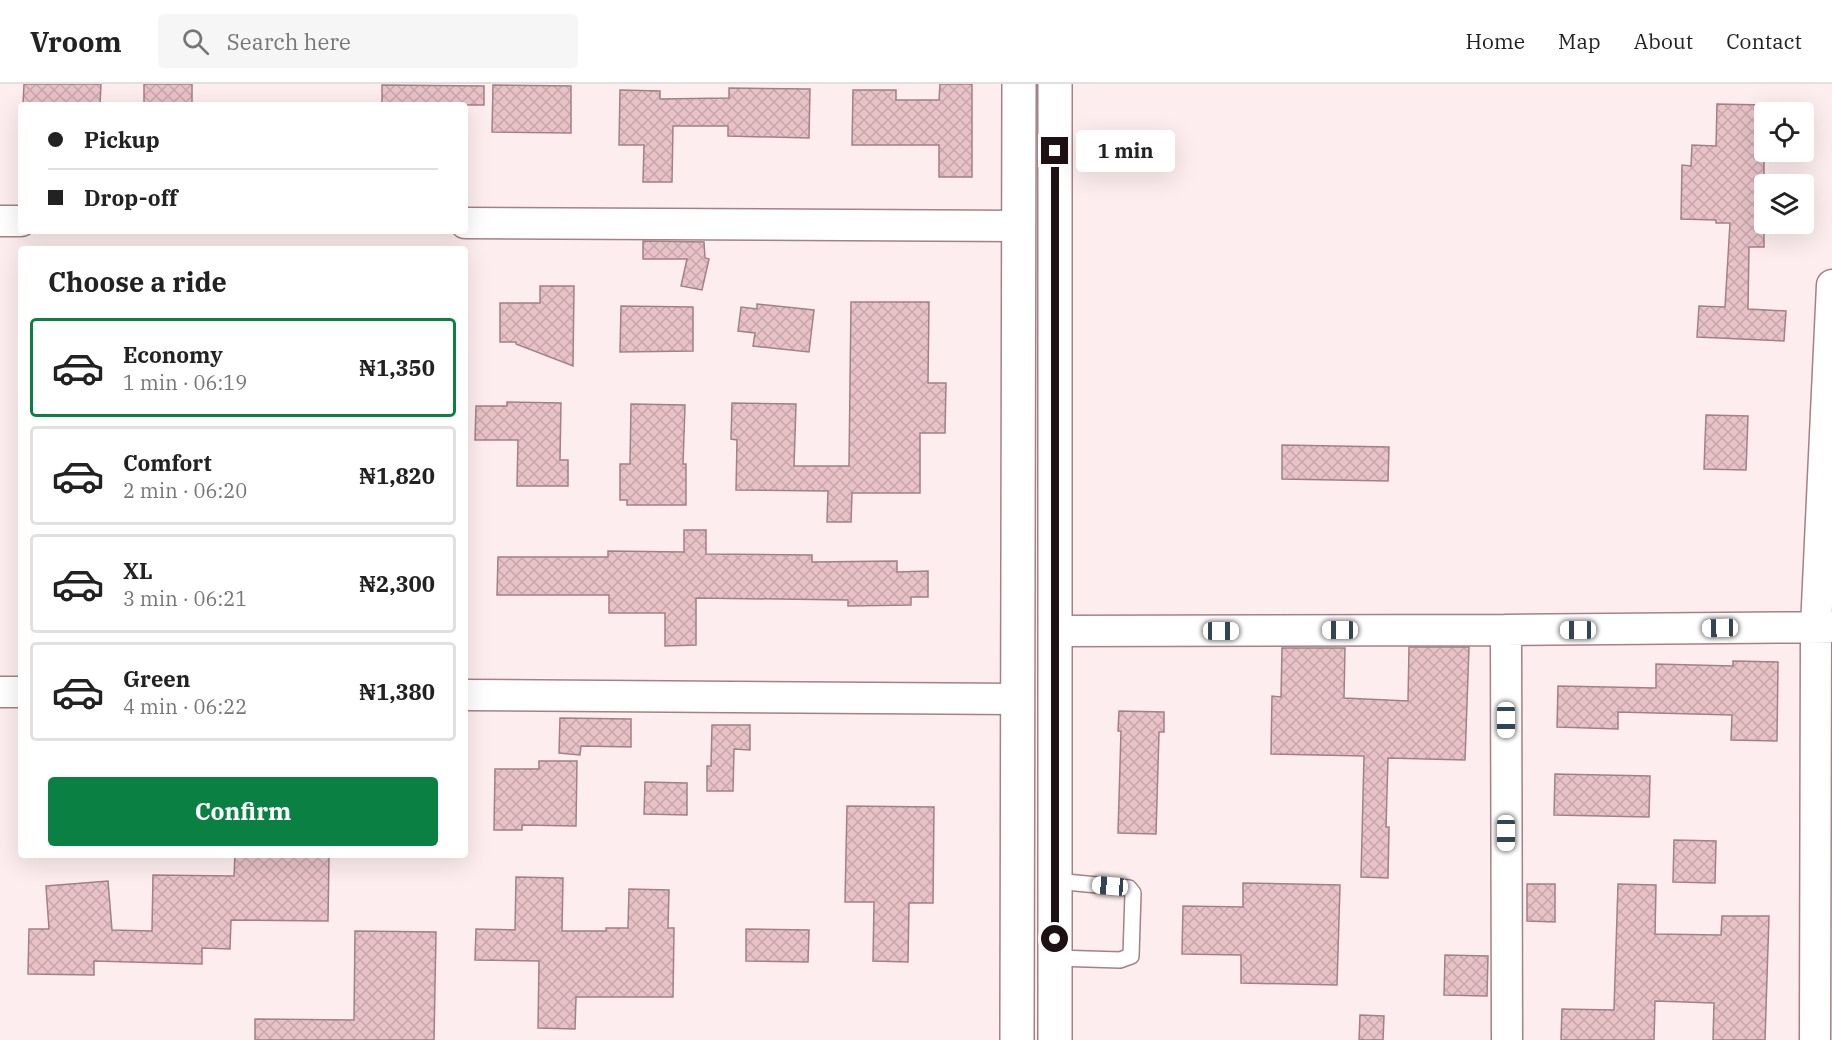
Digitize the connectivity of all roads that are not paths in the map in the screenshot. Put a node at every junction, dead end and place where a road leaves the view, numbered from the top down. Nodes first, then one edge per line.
1 (1019, 84) edge
2 (1055, 84) edge
3 (0, 221) edge
4 (18, 221) edge
5 (468, 223) edge
6 (1019, 225) junction
7 (1832, 285) edge
8 (1824, 627) edge
9 (1506, 630) junction
10 (1055, 631) junction
11 (0, 692) edge
12 (18, 692) edge
13 (468, 695) edge
14 (1017, 699) junction
15 (1055, 881) junction
16 (1055, 958) junction
17 (1017, 1040) edge
18 (1055, 1040) edge
19 (1508, 1040) edge
20 (1815, 1040) edge

1 - 6 main road
2 - 10 main road
3 - 4 street
5 - 6 street
6 - 14 main road
7 - 8 street
8 - 9 street
8 - 20 street
9 - 10 street
9 - 19 street
10 - 15 main road
11 - 12 street
13 - 14 street
14 - 17 main road
15 - 16 main road
15 - 16 lane
16 - 18 main road

